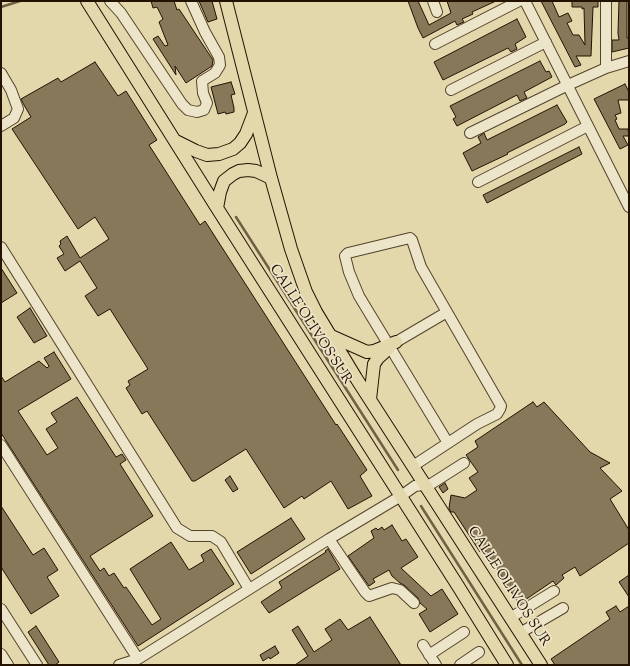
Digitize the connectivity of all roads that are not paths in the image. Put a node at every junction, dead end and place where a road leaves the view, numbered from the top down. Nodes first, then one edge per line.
1 (87, 1) edge
2 (110, 1) edge
3 (191, 1) edge
4 (226, 1) edge
5 (433, 1) edge
6 (519, 1) edge
7 (525, 1) edge
8 (606, 1) edge
9 (437, 12) dead end
10 (546, 42) junction
11 (435, 44) dead end
12 (629, 61) edge
13 (606, 68) junction
14 (1, 73) edge
15 (568, 85) junction
16 (451, 90) dead end
17 (254, 113) junction
18 (1, 126) edge
19 (588, 126) junction
20 (470, 132) dead end
21 (175, 140) junction
22 (271, 178) junction
23 (478, 182) dead end
24 (629, 207) edge
25 (217, 208) junction
26 (1, 247) edge
27 (447, 312) junction
28 (330, 336) junction
29 (392, 345) junction
30 (367, 352) junction
31 (374, 364) junction
32 (370, 399) junction
33 (448, 443) junction
34 (1, 444) edge
35 (464, 463) dead end
36 (413, 466) junction
37 (425, 485) junction
38 (401, 496) junction
39 (329, 539) junction
40 (249, 589) junction
41 (554, 591) dead end
42 (414, 603) dead end
43 (563, 608) dead end
44 (1, 609) edge
45 (510, 618) junction
46 (464, 632) dead end
47 (520, 633) junction
48 (423, 645) dead end
49 (480, 652) dead end
50 (1, 654) edge
51 (429, 654) junction
52 (138, 659) junction
53 (8, 665) edge
54 (37, 665) edge
55 (119, 665) edge
56 (436, 665) edge
57 (460, 665) edge
58 (507, 665) edge
59 (541, 665) edge

1 - 21 main road, CALLE OLIVOS SUR
2 - 3 street
4 - 17 main road, CALLE OLIVOS SUR
5 - 9 street
6 - 11 street
7 - 10 street
8 - 13 street
10 - 15 street
10 - 16 street
12 - 13 street
13 - 15 street
14 - 18 street
15 - 19 street
15 - 20 street
17 - 21 main road
17 - 22 main road, CALLE OLIVOS SUR
19 - 23 street
19 - 24 street
21 - 25 main road, CALLE OLIVOS SUR
22 - 25 main road
22 - 28 main road, CALLE OLIVOS SUR
25 - 38 main road, CALLE OLIVOS SUR
26 - 40 street
27 - 29 street
27 - 29 street
27 - 33 street
28 - 30 main road
28 - 32 main road, CALLE OLIVOS SUR
29 - 30 main road
29 - 31 main road
29 - 33 street
30 - 31 main road
31 - 32 main road
32 - 36 main road, CALLE OLIVOS SUR
33 - 36 street
34 - 52 street
35 - 37 street
36 - 37 main road, CALLE OLIVOS SUR
37 - 38 street
37 - 45 main road, CALLE OLIVOS SUR
38 - 39 street
38 - 58 main road, CALLE OLIVOS SUR
39 - 40 street
39 - 42 street
40 - 52 street
41 - 45 street
43 - 47 street
44 - 54 street
45 - 47 main road, CALLE OLIVOS SUR
46 - 51 street
47 - 59 main road, CALLE OLIVOS SUR
48 - 51 street
49 - 57 street
50 - 53 street
51 - 56 street
52 - 55 street

